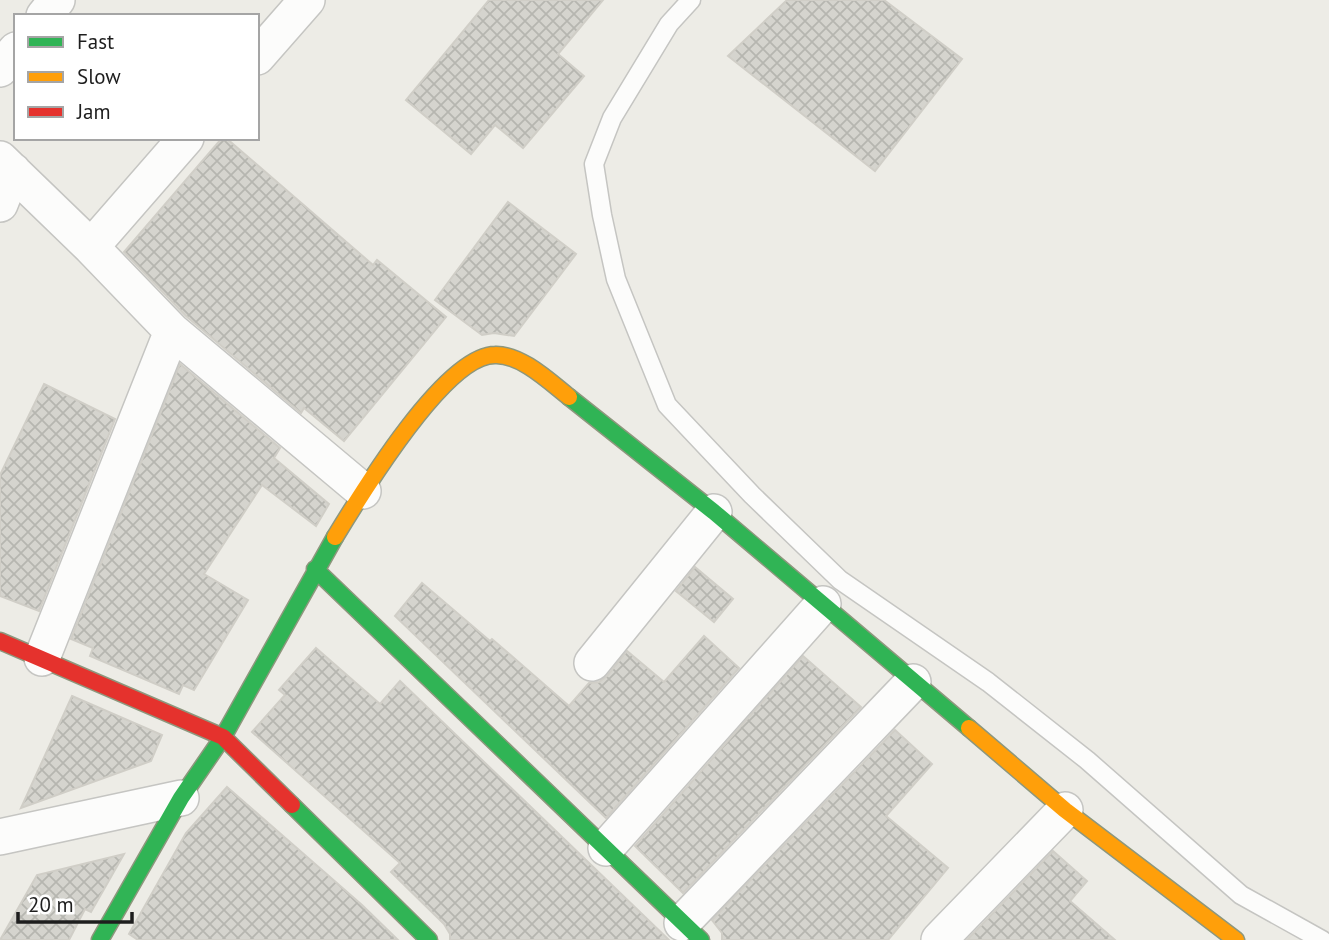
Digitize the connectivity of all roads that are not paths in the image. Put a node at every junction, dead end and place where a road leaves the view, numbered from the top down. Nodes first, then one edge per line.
1 (57, 0) edge
2 (307, 0) edge
3 (691, 0) edge
4 (46, 14) edge
5 (14, 52) edge
6 (259, 55) edge
7 (0, 69) edge
8 (184, 140) edge
9 (6, 165) edge
10 (0, 204) edge
11 (91, 247) junction
12 (172, 331) junction
13 (363, 491) junction
14 (714, 512) junction
15 (315, 569) junction
16 (823, 604) junction
17 (0, 641) edge
18 (42, 658) junction
19 (592, 663) dead end
20 (913, 682) junction
21 (223, 737) junction
22 (181, 798) junction
23 (1065, 810) junction
24 (0, 837) edge
25 (606, 848) junction
26 (692, 932) edge
27 (100, 940) edge
28 (429, 940) edge
29 (939, 940) edge
30 (1236, 940) edge
31 (1322, 940) edge

1 - 4 street
2 - 6 street
3 - 31 lane
5 - 7 street
8 - 11 street
9 - 10 street
9 - 11 street
11 - 12 street
12 - 13 street
12 - 18 street
13 - 14 street
13 - 15 street
14 - 16 street
14 - 19 street
15 - 21 street
15 - 25 street
16 - 20 street
16 - 25 street
17 - 18 street
18 - 21 street
20 - 23 street
20 - 26 street
21 - 22 street
21 - 28 street
22 - 24 street
22 - 27 street
23 - 29 street
23 - 30 street
25 - 26 street

